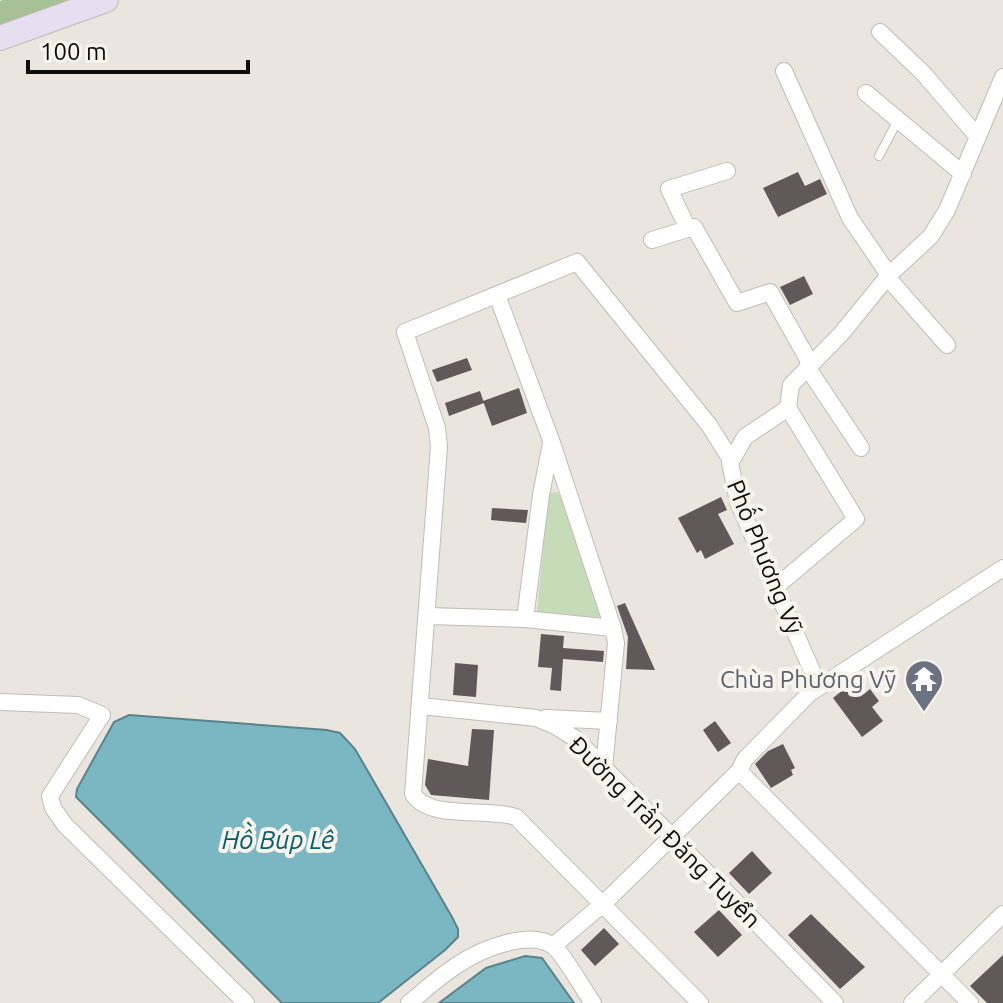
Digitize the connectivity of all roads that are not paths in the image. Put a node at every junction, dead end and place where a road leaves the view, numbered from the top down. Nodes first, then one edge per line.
1 (106, 0) edge
2 (880, 32) dead end
3 (0, 38) edge
4 (784, 71) dead end
5 (1003, 77) edge
6 (866, 93) dead end
7 (899, 118) junction
8 (978, 137) junction
9 (879, 156) dead end
10 (727, 171) dead end
11 (963, 174) junction
12 (688, 229) junction
13 (652, 240) dead end
14 (888, 276) junction
15 (497, 295) junction
16 (947, 345) dead end
17 (808, 365) junction
18 (788, 408) junction
19 (551, 440) junction
20 (861, 448) dead end
21 (731, 460) junction
22 (1003, 568) edge
23 (777, 586) junction
24 (428, 616) junction
25 (525, 619) junction
26 (613, 628) junction
27 (810, 693) junction
28 (0, 702) edge
29 (421, 706) junction
30 (536, 718) junction
31 (609, 721) junction
32 (604, 768) junction
33 (739, 771) junction
34 (671, 837) junction
35 (603, 904) junction
36 (1003, 914) edge
37 (553, 946) junction
38 (941, 974) junction
39 (246, 1003) edge
40 (409, 1003) edge
41 (593, 1003) edge
42 (700, 1003) edge
43 (835, 1003) edge
44 (912, 1003) edge
45 (970, 1003) edge

1 - 3 main road
2 - 8 street
4 - 14 street
5 - 8 street
6 - 7 street
7 - 9 lane
7 - 11 street
8 - 11 street
10 - 12 street
11 - 14 street
12 - 13 street
12 - 17 street
14 - 16 street
14 - 17 street
15 - 19 street
15 - 21 street
15 - 24 street
17 - 18 street
17 - 20 street
18 - 21 street, Phố Phương Vỹ
18 - 23 street
19 - 25 street
19 - 26 street
21 - 23 street, Phố Phương Vỹ
22 - 27 street
23 - 27 street, Phố Phương Vỹ
24 - 25 street
24 - 29 street
25 - 26 street
26 - 31 street
27 - 33 street
28 - 39 street
29 - 30 street, Đường Trần Đăng Tuyển
29 - 35 street
30 - 31 street
30 - 32 street, Đường Trần Đăng Tuyển
31 - 32 street
32 - 34 street, Đường Trần Đăng Tuyển
33 - 34 street
33 - 38 street
34 - 35 street
34 - 43 street, Đường Trần Đăng Tuyển
35 - 37 street
35 - 42 street
36 - 38 street
37 - 40 street
37 - 41 street
38 - 44 street
38 - 45 street

